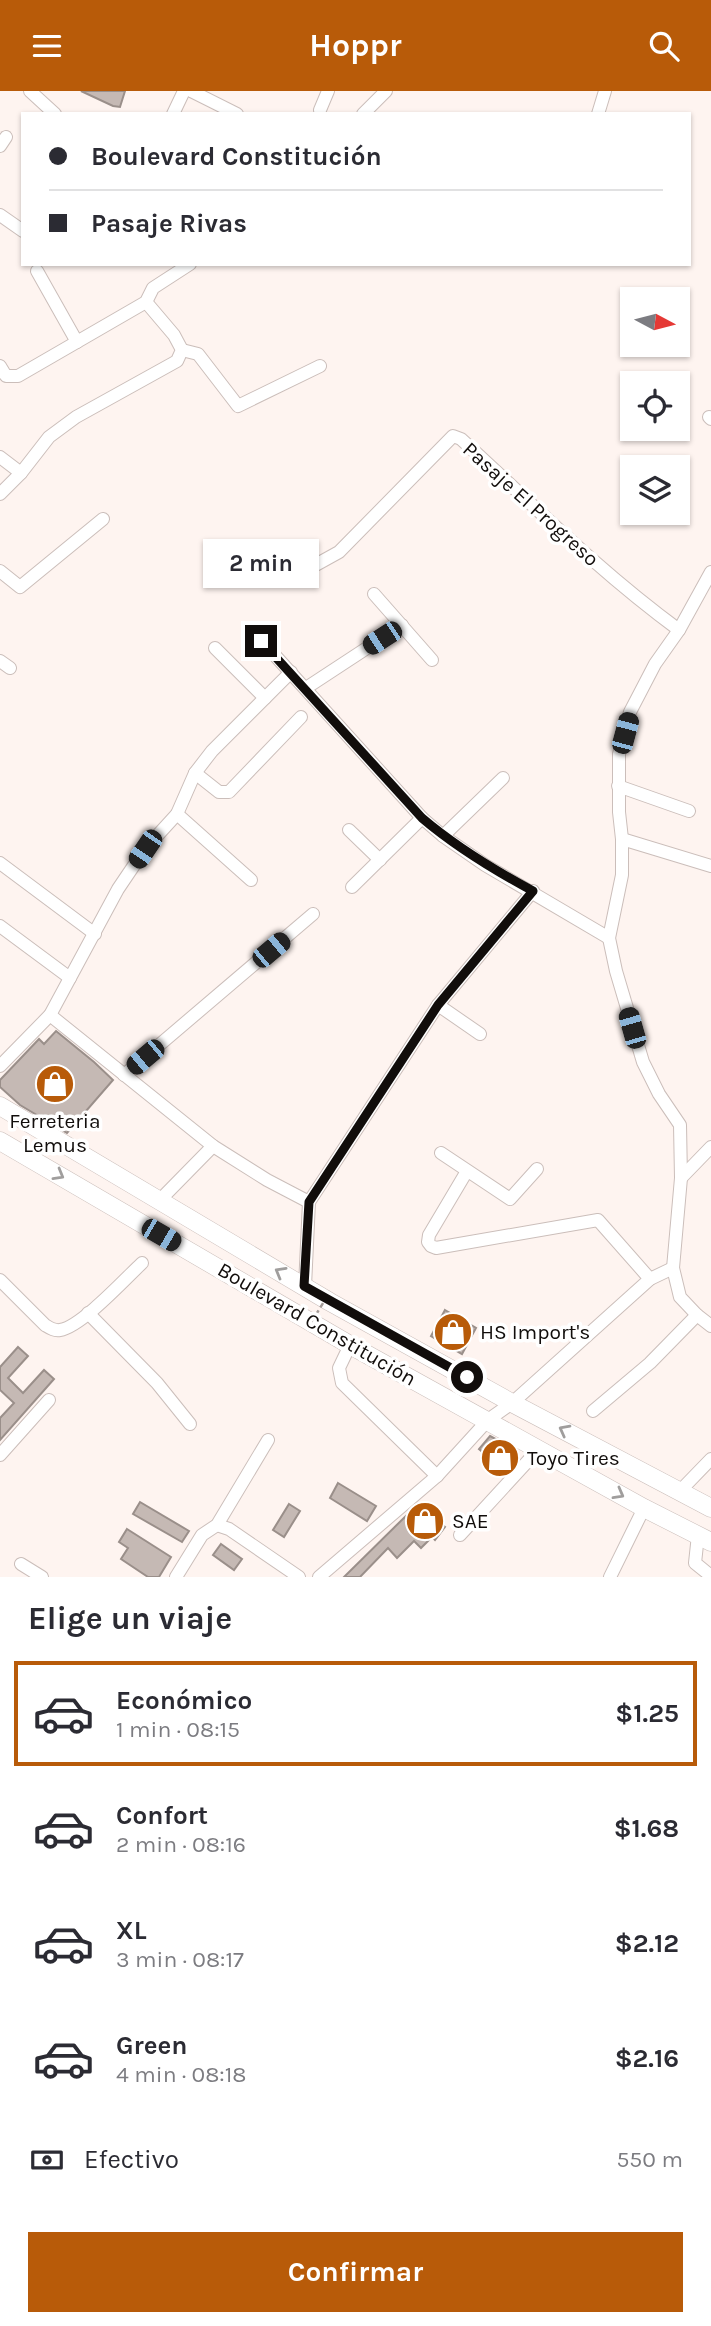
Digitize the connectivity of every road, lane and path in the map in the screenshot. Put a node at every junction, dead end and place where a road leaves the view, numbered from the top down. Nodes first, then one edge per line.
1 (30, 91) edge
2 (184, 91) edge
3 (191, 91) edge
4 (328, 91) edge
5 (386, 91) edge
6 (605, 91) edge
7 (320, 110) dead end
8 (53, 112) edge
9 (174, 112) edge
10 (233, 112) edge
11 (365, 112) edge
12 (599, 112) edge
13 (0, 215) edge
14 (21, 230) edge
15 (187, 266) edge
16 (37, 271) dead end
17 (146, 302) junction
18 (77, 342) junction
19 (182, 350) junction
20 (0, 366) edge
21 (320, 366) dead end
22 (0, 457) edge
23 (21, 473) junction
24 (0, 494) edge
25 (103, 519) dead end
26 (0, 571) edge
27 (711, 572) edge
28 (292, 578) dead end
29 (374, 594) dead end
30 (401, 625) junction
31 (679, 629) junction
32 (261, 641) dead end
33 (215, 648) dead end
34 (432, 660) dead end
35 (291, 672) junction
36 (306, 688) junction
37 (265, 698) junction
38 (301, 717) dead end
39 (195, 773) junction
40 (503, 778) dead end
41 (618, 786) junction
42 (689, 811) dead end
43 (177, 814) junction
44 (422, 818) junction
45 (349, 830) dead end
46 (443, 836) junction
47 (622, 839) junction
48 (380, 860) junction
49 (0, 863) edge
50 (711, 866) edge
51 (251, 880) dead end
52 (352, 887) dead end
53 (533, 891) junction
54 (313, 914) dead end
55 (0, 926) edge
56 (95, 935) junction
57 (608, 938) junction
58 (70, 978) junction
59 (438, 1005) junction
60 (50, 1015) junction
61 (480, 1034) dead end
62 (0, 1066) edge
63 (124, 1075) junction
64 (0, 1106) edge
65 (0, 1141) edge
66 (213, 1146) junction
67 (711, 1147) edge
68 (441, 1153) dead end
69 (537, 1169) dead end
70 (467, 1171) junction
71 (681, 1178) junction
72 (159, 1201) junction
73 (309, 1202) junction
74 (142, 1263) dead end
75 (673, 1268) junction
76 (650, 1279) junction
77 (0, 1280) edge
78 (304, 1286) junction
79 (328, 1295) dead end
80 (88, 1313) junction
81 (697, 1315) junction
82 (711, 1326) edge
83 (307, 1329) dead end
84 (350, 1345) junction
85 (48, 1401) dead end
86 (512, 1403) junction
87 (593, 1411) dead end
88 (488, 1420) junction
89 (190, 1424) dead end
90 (268, 1440) dead end
91 (538, 1450) junction
92 (0, 1455) edge
93 (711, 1459) edge
94 (437, 1476) junction
95 (680, 1490) junction
96 (711, 1507) edge
97 (644, 1508) junction
98 (217, 1525) junction
99 (460, 1535) dead end
100 (704, 1539) edge
101 (21, 1564) dead end
102 (711, 1576) edge
103 (42, 1577) edge
104 (176, 1577) edge
105 (299, 1577) edge
106 (319, 1577) edge
107 (610, 1577) edge

1 - 8 street
2 - 9 street
3 - 10 street
4 - 7 street
5 - 11 street
6 - 12 street
13 - 14 street
15 - 17 street
16 - 18 street
17 - 18 street
17 - 19 street
18 - 20 street
19 - 21 street
19 - 23 street
22 - 23 street
23 - 24 street
25 - 26 street
27 - 31 street
28 - 31 street, Pasaje El Progreso
29 - 30 street
30 - 34 street
30 - 36 street
31 - 41 street
32 - 35 street
33 - 37 street
35 - 36 street
35 - 37 street
36 - 44 street
37 - 39 street
38 - 39 street
39 - 43 street
40 - 46 street
41 - 42 street
41 - 47 street
43 - 51 street
43 - 56 street
44 - 46 street
44 - 48 street
45 - 48 street
46 - 53 street
47 - 50 street
47 - 57 street
48 - 52 street
49 - 56 street
53 - 57 street
53 - 59 street
54 - 63 street
55 - 58 street
56 - 58 street
57 - 71 street
58 - 60 street
59 - 61 street
59 - 73 street
60 - 62 street
60 - 63 street
63 - 66 street
64 - 72 highway, Boulevard Constitución
65 -> 84 highway, Boulevard Constitución
66 - 72 street
66 - 73 street
67 - 71 street
68 - 70 street
69 - 70 street
70 - 76 street
71 - 75 street
78 -> 72 highway, Boulevard Constitución
73 - 78 street
74 - 80 street
75 - 76 street
75 - 81 street
76 - 86 street
77 - 80 street
78 - 86 highway, Boulevard Constitución
79 - 83 path, bridge
80 - 89 street
81 - 82 street
81 - 87 street
84 - 88 highway, Boulevard Constitución
84 - 94 street
85 - 92 street
86 - 88 street
95 -> 86 highway, Boulevard Constitución
88 - 91 highway, Boulevard Constitución
88 - 94 street
90 - 98 street
91 -> 97 highway, Boulevard Constitución
91 - 99 street
93 - 95 street
94 - 106 street
95 - 96 highway, Boulevard Constitución
97 - 100 highway, Boulevard Constitución
97 - 107 street
98 - 104 street
98 - 105 street
100 - 102 street
101 - 103 street

